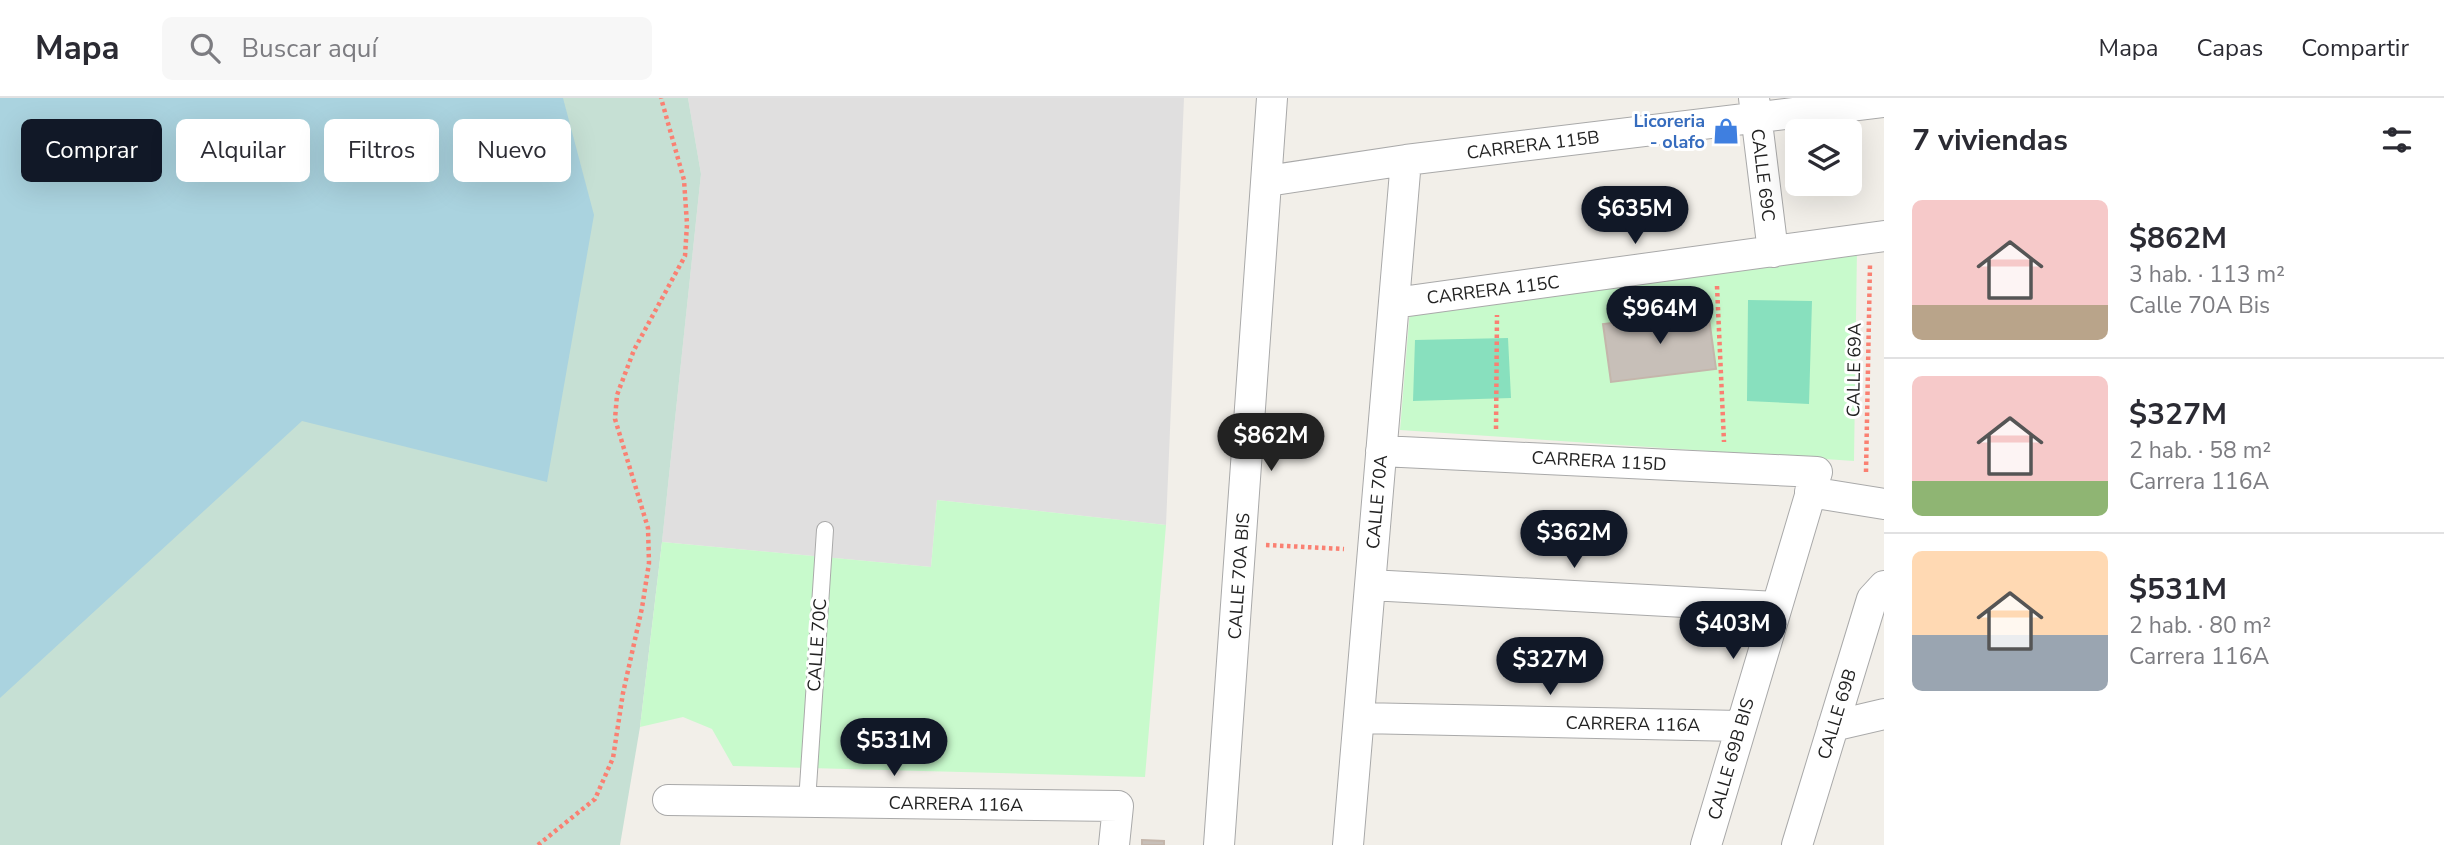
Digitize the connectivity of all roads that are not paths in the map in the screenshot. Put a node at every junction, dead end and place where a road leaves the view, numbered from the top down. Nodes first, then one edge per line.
1 (1272, 98) edge
2 (1884, 102) edge
3 (1755, 108) edge
4 (1406, 160) junction
5 (1267, 181) junction
6 (1877, 237) edge
7 (1773, 252) junction
8 (1394, 303) junction
9 (1381, 451) junction
10 (1814, 482) junction
11 (1875, 503) edge
12 (825, 530) dead end
13 (1370, 585) junction
14 (1883, 586) edge
15 (1776, 607) junction
16 (1884, 714) edge
17 (1359, 718) junction
18 (1740, 726) junction
19 (1833, 726) junction
20 (668, 800) dead end
21 (807, 802) junction
22 (1114, 845) edge
23 (1219, 845) edge
24 (1348, 845) edge
25 (1706, 845) edge
26 (1797, 845) edge

1 - 5 street, CALLE 70A BIS
2 - 3 street, CARRERA 115B
3 - 4 street, CARRERA 115B
3 - 7 street, CALLE 69C
4 - 5 street, CARRERA 115B
4 - 8 street, CALLE 70A
5 - 23 street, CALLE 70A BIS
6 - 7 street, CARRERA 115C
7 - 8 street, CARRERA 115C
8 - 9 street, CALLE 70A
9 - 10 street, CARRERA 115D
9 - 13 street, CALLE 70A
10 - 11 street, CARRERA 115D
10 - 15 street, CALLE 69B BIS
12 - 21 lane, CALLE 70C
13 - 15 street
13 - 17 street, CALLE 70A
14 - 19 street, CALLE 69B
15 - 18 street, CALLE 69B BIS
16 - 19 street
17 - 18 street, CARRERA 116A
17 - 24 street, CALLE 70A
18 - 25 street, CALLE 69B BIS
19 - 26 street, CALLE 69B
20 - 21 street, CARRERA 116A
21 - 22 street, CARRERA 116A

